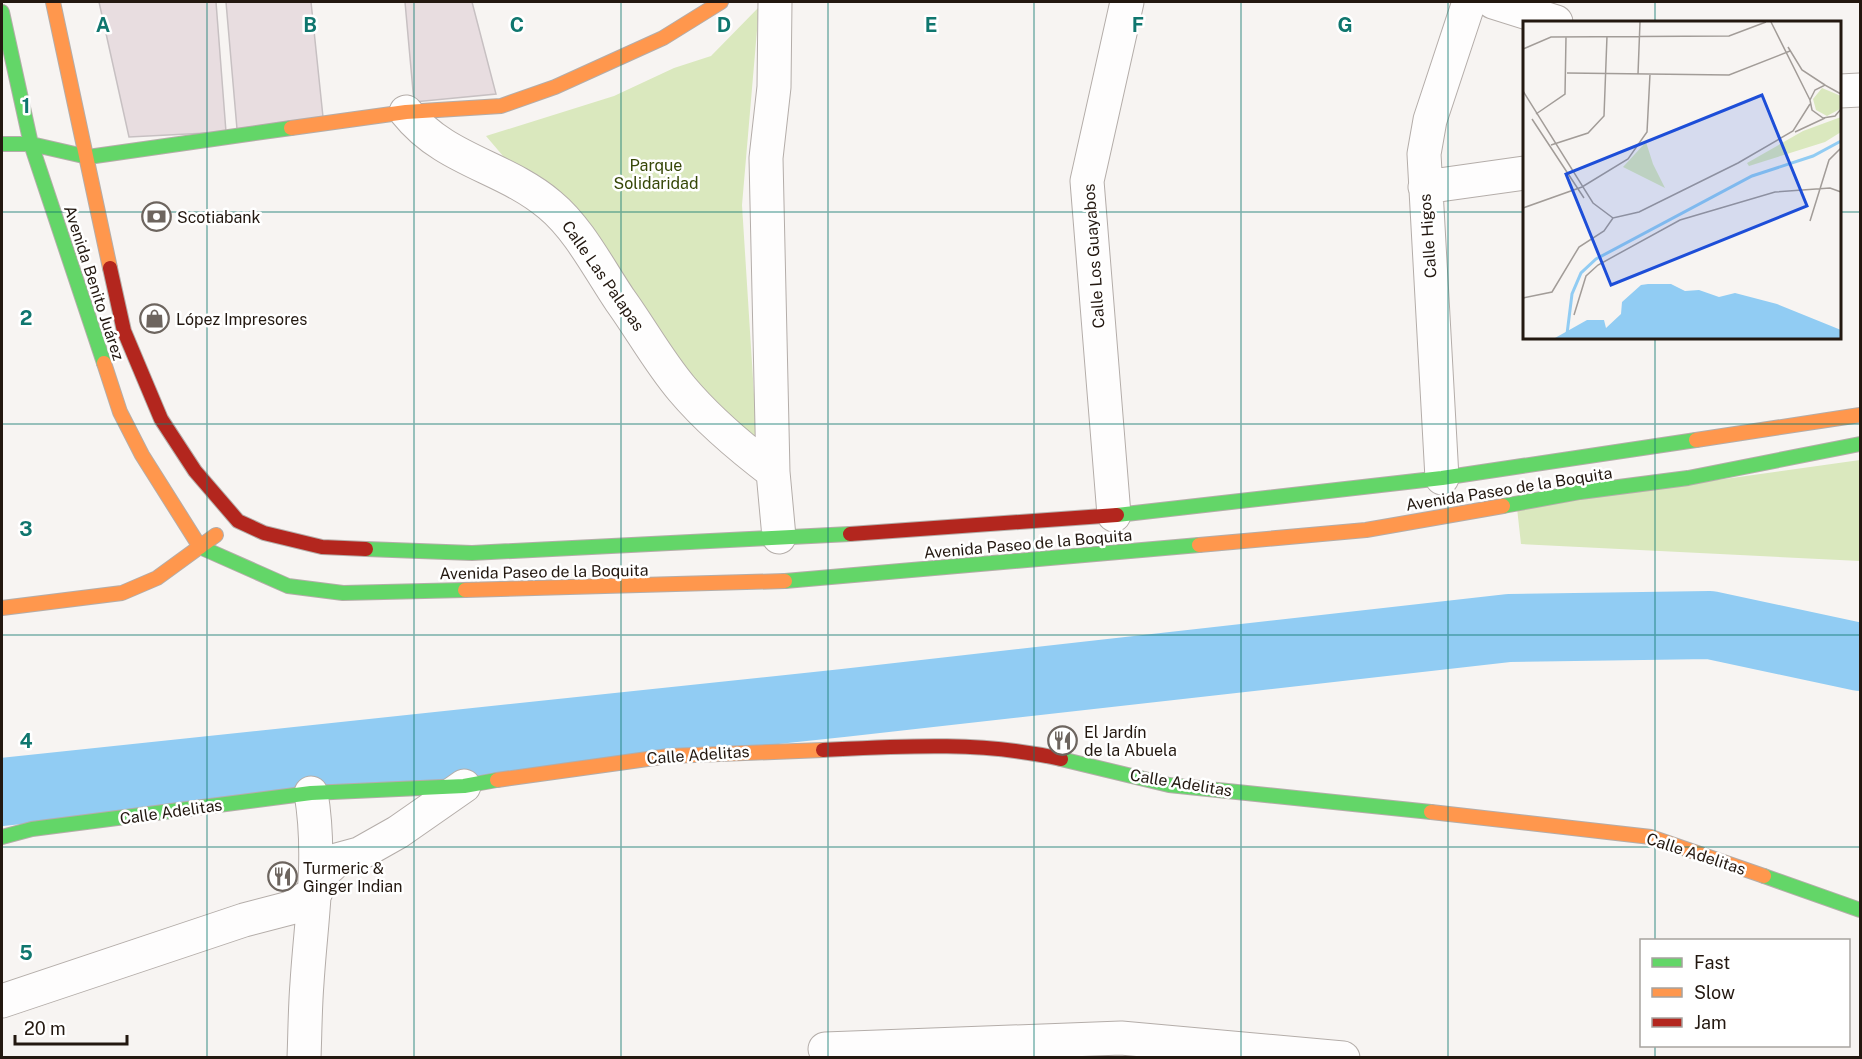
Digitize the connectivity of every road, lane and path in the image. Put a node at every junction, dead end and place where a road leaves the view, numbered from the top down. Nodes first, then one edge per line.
1 (53, 2) edge
2 (721, 2) edge
3 (775, 2) edge
4 (1127, 2) edge
5 (1469, 2) edge
6 (1492, 2) edge
7 (2, 12) edge
8 (1553, 21) edge
9 (1860, 90) edge
10 (1841, 91) edge
11 (406, 112) junction
12 (2, 144) edge
13 (31, 144) junction
14 (88, 157) junction
15 (1523, 173) edge
16 (1425, 187) junction
17 (1860, 415) edge
18 (1860, 444) edge
19 (773, 472) junction
20 (1442, 478) junction
21 (1114, 514) junction
22 (238, 521) junction
23 (779, 537) junction
24 (200, 547) junction
25 (2, 608) edge
26 (464, 786) junction
27 (311, 794) junction
28 (2, 837) edge
29 (317, 885) junction
30 (1860, 910) edge
31 (2, 1001) edge
32 (825, 1049) dead end
33 (304, 1058) edge
34 (1343, 1058) edge

1 - 14 main road, Avenida Benito Juárez
2 - 11 main road
3 - 19 street
4 - 21 street, Calle Los Guayabos
5 - 16 street, Calle Higos
6 - 8 street
7 - 13 main road, Avenida Benito Juárez
9 - 10 street
11 - 14 main road
11 - 19 street, Calle Las Palapas
12 - 13 main road
13 - 14 main road
13 - 24 main road, Avenida Benito Juárez
14 - 22 main road, Avenida Benito Juárez
15 - 16 street
16 - 20 street, Calle Higos
17 - 20 main road, Avenida Paseo de la Boquita
18 - 24 main road, Avenida Paseo de la Boquita
19 - 23 street
20 - 21 main road, Avenida Paseo de la Boquita
21 - 23 main road, Avenida Paseo de la Boquita
22 - 23 main road, Avenida Paseo de la Boquita
22 - 24 main road
24 - 25 main road
26 - 27 main road, Calle Adelitas
26 - 29 street
26 - 30 main road, Calle Adelitas
27 - 28 main road, Calle Adelitas
27 - 29 street
29 - 31 street
29 - 33 street
32 - 34 street

